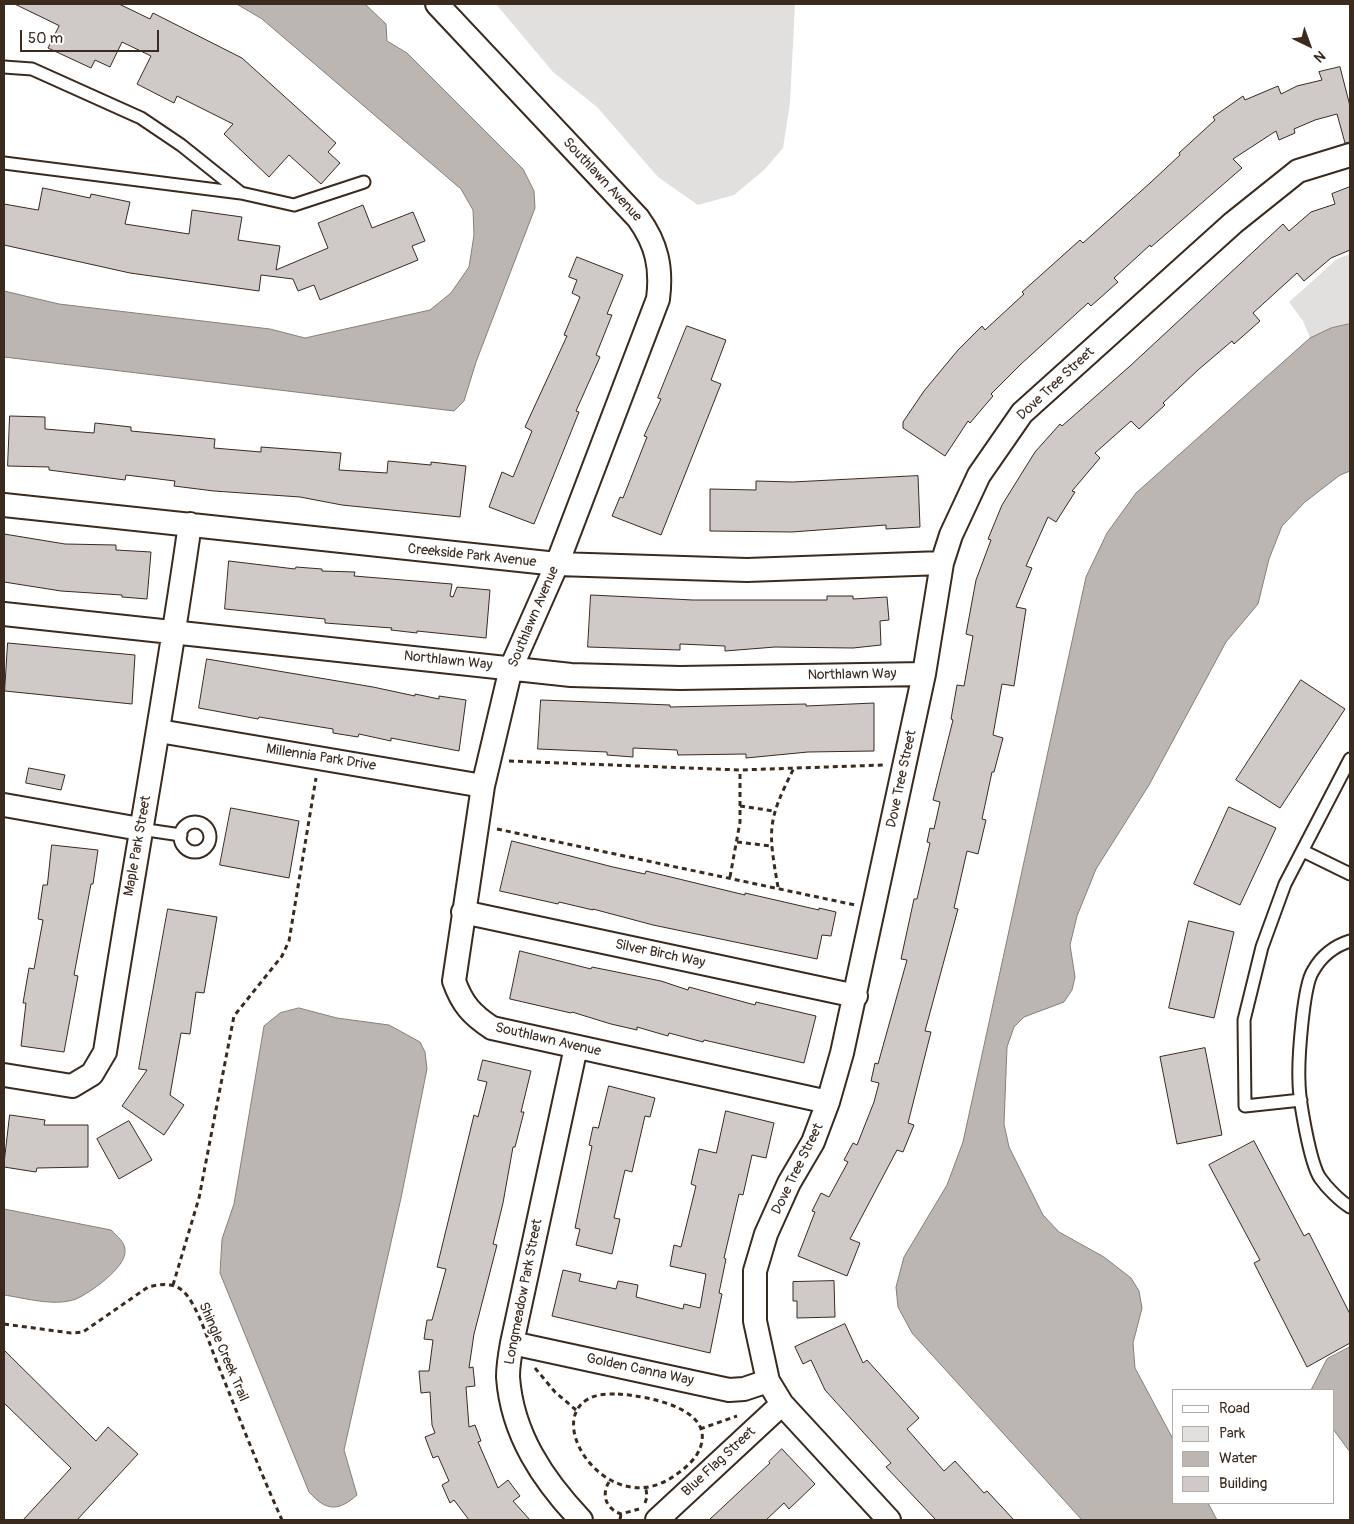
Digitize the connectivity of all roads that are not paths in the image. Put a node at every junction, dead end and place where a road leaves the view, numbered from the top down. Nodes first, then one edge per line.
1 (437, 4) edge
2 (4, 68) edge
3 (1350, 156) edge
4 (4, 162) edge
5 (364, 182) dead end
6 (241, 193) junction
7 (4, 505) edge
8 (190, 524) junction
9 (942, 563) junction
10 (557, 564) junction
11 (4, 614) edge
12 (174, 631) junction
13 (511, 668) junction
14 (924, 674) junction
15 (159, 731) junction
16 (1350, 759) edge
17 (483, 786) junction
18 (4, 805) edge
19 (140, 829) junction
20 (181, 835) dead end
21 (1303, 851) junction
22 (1350, 874) edge
23 (463, 912) junction
24 (1350, 941) edge
25 (856, 996) junction
26 (576, 1047) junction
27 (4, 1075) edge
28 (1301, 1100) junction
29 (828, 1102) junction
30 (1350, 1207) edge
31 (512, 1343) junction
32 (768, 1381) junction
33 (782, 1404) junction
34 (581, 1520) edge
35 (656, 1520) edge
36 (889, 1520) edge

1 - 10 street, Southlawn Avenue
2 - 6 lane
3 - 9 street, Dove Tree Street
4 - 6 lane
5 - 6 lane
7 - 8 street, Creekside Park Avenue
8 - 10 street, Creekside Park Avenue
8 - 12 street, Maple Park Street
9 - 10 street, Creekside Park Avenue
9 - 14 street, Dove Tree Street
10 - 13 street, Southlawn Avenue
11 - 12 street, Northlawn Way
12 - 13 street, Northlawn Way
12 - 15 street, Maple Park Street
13 - 14 street, Northlawn Way
13 - 17 street, Southlawn Avenue
14 - 25 street, Dove Tree Street
15 - 17 street, Millennia Park Drive
15 - 19 street, Maple Park Street
16 - 21 lane
17 - 23 street, Southlawn Avenue
18 - 19 street
19 - 20 lane
19 - 27 street, Maple Park Street
21 - 22 lane
21 - 28 lane
23 - 25 street, Silver Birch Way
23 - 26 street, Southlawn Avenue
24 - 28 lane
25 - 29 street, Dove Tree Street
26 - 29 street, Southlawn Avenue
26 - 31 street, Longmeadow Park Street
28 - 30 lane
29 - 32 street, Dove Tree Street
31 - 32 street, Golden Canna Way
31 - 34 street, Longmeadow Park Street
32 - 33 street, Dove Tree Street
33 - 35 street, Blue Flag Street
33 - 36 street, Dove Tree Street

